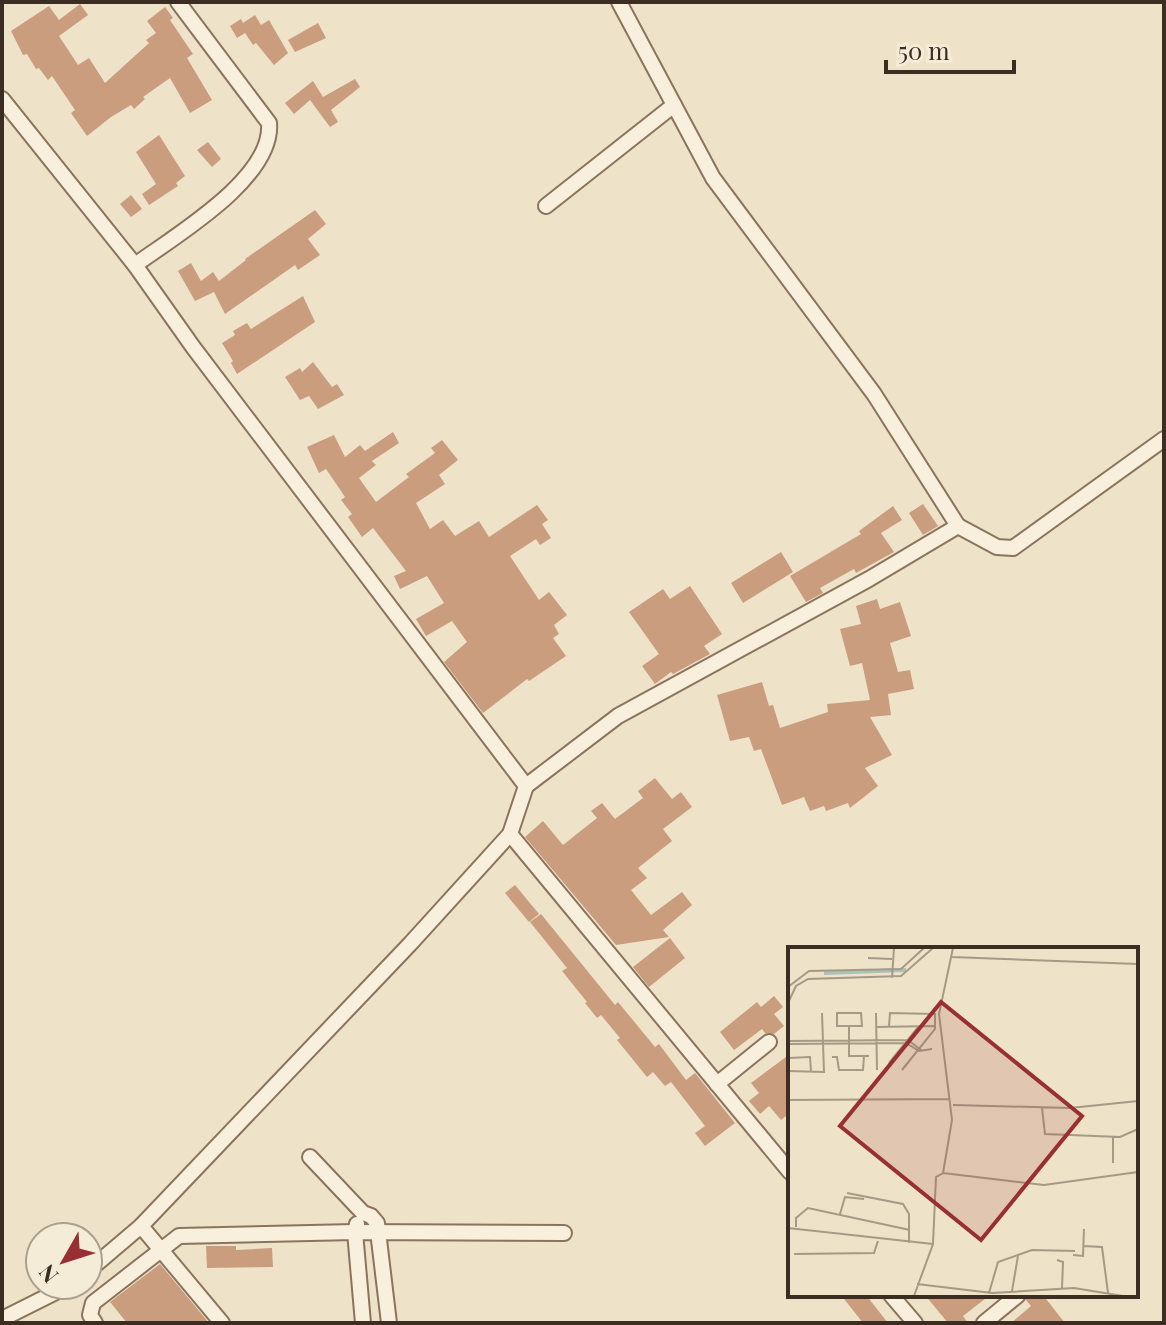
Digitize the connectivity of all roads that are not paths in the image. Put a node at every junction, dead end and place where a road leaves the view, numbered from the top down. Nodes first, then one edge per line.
1 (178, 2) edge
2 (619, 2) edge
3 (2, 99) edge
4 (674, 105) junction
5 (546, 206) dead end
6 (135, 265) junction
7 (1164, 439) edge
8 (958, 526) junction
9 (526, 786) junction
10 (510, 834) junction
11 (769, 1042) dead end
12 (717, 1084) junction
13 (785, 1156) edge
14 (310, 1157) dead end
15 (363, 1213) junction
16 (141, 1226) junction
17 (355, 1232) junction
18 (378, 1233) junction
19 (564, 1233) dead end
20 (161, 1250) junction
21 (104, 1257) edge
22 (893, 1297) edge
23 (1016, 1297) edge
24 (38, 1301) edge
25 (2, 1319) edge
26 (95, 1323) edge
27 (222, 1323) edge
28 (363, 1323) edge
29 (389, 1323) edge
30 (915, 1323) edge
31 (984, 1323) edge

1 - 6 street
2 - 4 street
3 - 6 street
4 - 5 street
4 - 8 street
6 - 9 street
7 - 8 street
8 - 9 street
9 - 10 street
10 - 12 street
10 - 16 street
11 - 12 street
12 - 13 street
14 - 15 street
15 - 17 street
15 - 18 street
16 - 20 street
16 - 21 street
17 - 18 street
17 - 20 street
17 - 28 street
18 - 19 street
18 - 29 street
20 - 26 street
20 - 27 street
22 - 30 street
23 - 31 street
24 - 25 street

